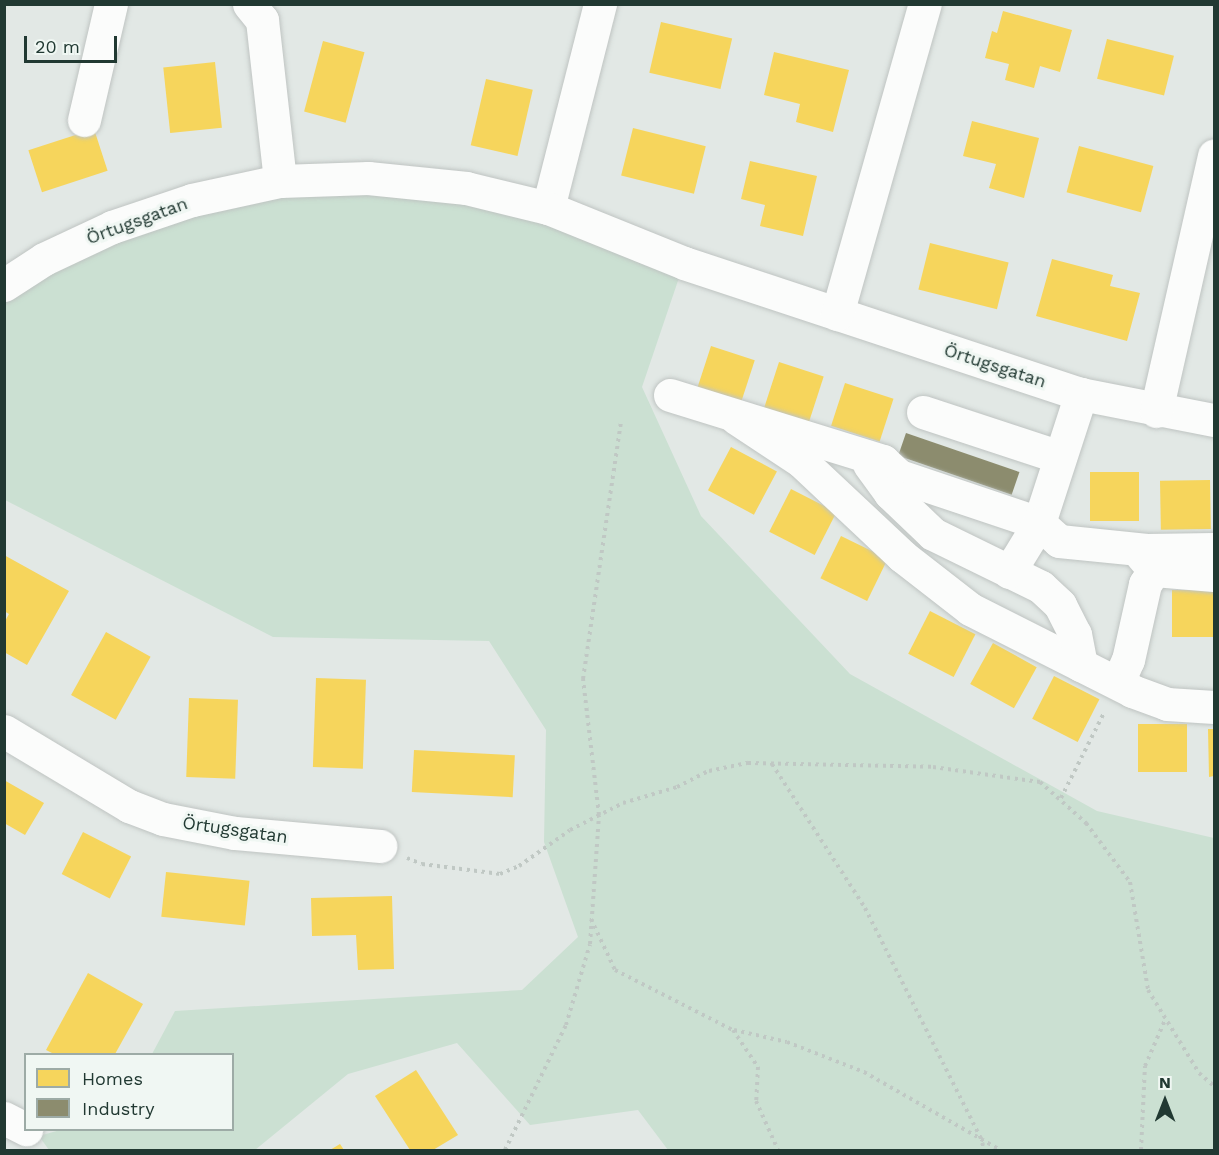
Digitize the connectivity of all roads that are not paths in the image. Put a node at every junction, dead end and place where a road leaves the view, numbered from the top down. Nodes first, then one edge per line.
1 (111, 4) edge
2 (249, 4) edge
3 (600, 4) edge
4 (925, 4) edge
5 (84, 120) dead end
6 (1215, 156) edge
7 (280, 181) junction
8 (548, 208) junction
9 (4, 285) edge
10 (837, 314) junction
11 (1081, 394) junction
12 (670, 395) dead end
13 (1156, 411) junction
14 (923, 412) dead end
15 (736, 418) junction
16 (1215, 420) edge
17 (862, 454) junction
18 (1060, 457) junction
19 (1039, 523) junction
20 (1215, 549) edge
21 (1145, 560) junction
22 (1010, 572) junction
23 (1215, 575) edge
24 (1081, 665) junction
25 (1118, 682) junction
26 (1215, 707) edge
27 (4, 731) edge
28 (380, 846) road end
29 (4, 1118) edge
30 (24, 1128) edge

1 - 5 street
2 - 7 street
3 - 8 street
4 - 10 street
6 - 13 street
7 - 8 street, Örtugsgatan
7 - 9 street, Örtugsgatan
8 - 10 street, Örtugsgatan
10 - 11 street, Örtugsgatan
11 - 13 street, Örtugsgatan
11 - 18 street
12 - 15 street
13 - 16 street, Örtugsgatan
14 - 18 street
15 - 17 street
15 - 24 street
17 - 19 street
17 - 22 street
18 - 19 street
19 - 21 street
19 - 22 street
20 - 21 street
21 - 23 street
21 - 25 street
22 - 24 street
24 - 25 street
25 - 26 street
27 - 28 street, Örtugsgatan
29 - 30 street

